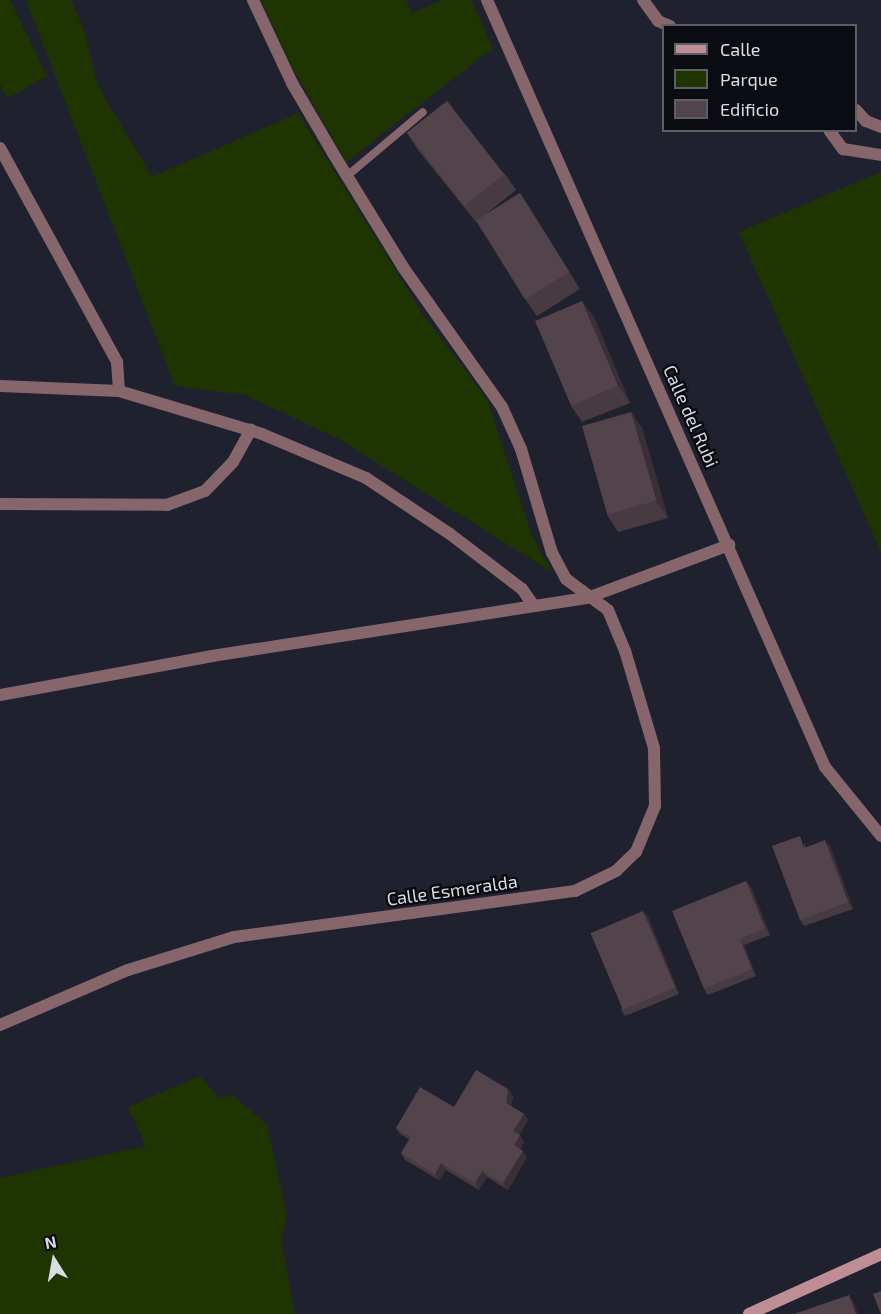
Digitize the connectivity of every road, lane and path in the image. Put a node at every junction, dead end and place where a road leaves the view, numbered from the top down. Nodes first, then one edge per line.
1 (253, 0) edge
2 (487, 0) edge
3 (644, 0) edge
4 (665, 24) edge
5 (423, 112) dead end
6 (857, 112) edge
7 (881, 127) edge
8 (831, 132) edge
9 (0, 148) edge
10 (881, 155) edge
11 (347, 176) junction
12 (0, 386) edge
13 (119, 391) junction
14 (251, 430) junction
15 (0, 504) edge
16 (729, 545) junction
17 (587, 598) junction
18 (533, 605) junction
19 (0, 695) edge
20 (881, 836) edge
21 (0, 1025) edge
22 (881, 1254) edge
23 (749, 1314) edge

1 - 11 street, Calle Esmeralda
2 - 16 street, Calle del Rubi
3 - 4 street
5 - 11 lane
6 - 7 street
8 - 10 street
9 - 13 street
11 - 17 street, Calle Esmeralda
12 - 13 street
13 - 14 street
14 - 15 street
14 - 18 street
16 - 17 street
16 - 20 street, Calle del Rubi
17 - 18 street
17 - 21 street, Calle Esmeralda
18 - 19 street
22 - 23 street

